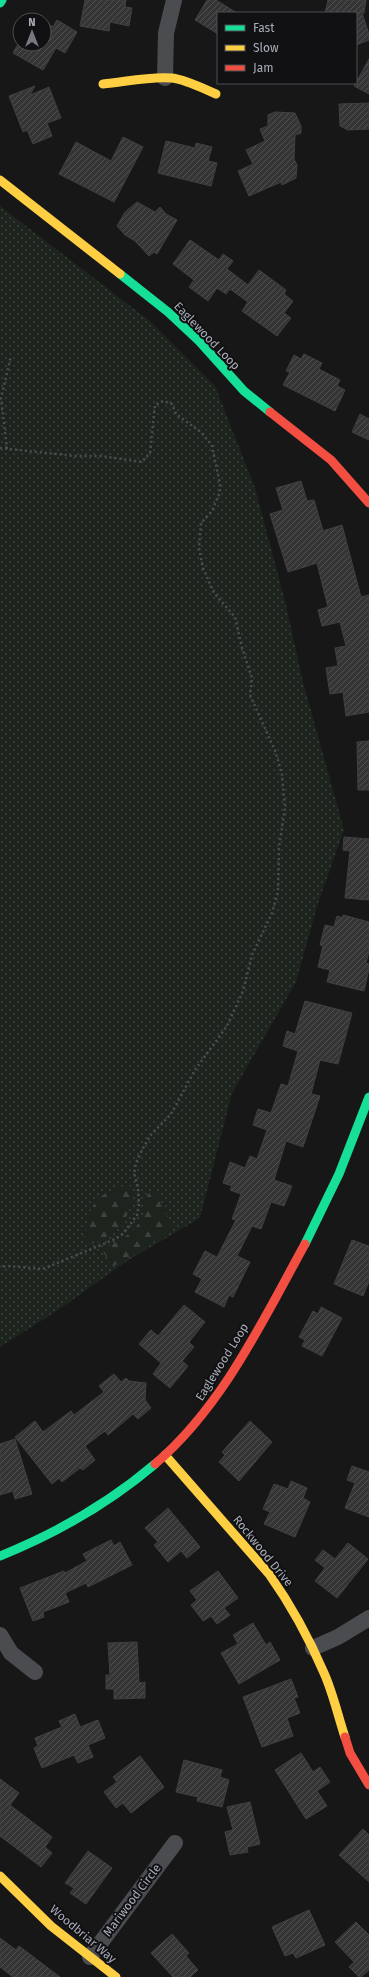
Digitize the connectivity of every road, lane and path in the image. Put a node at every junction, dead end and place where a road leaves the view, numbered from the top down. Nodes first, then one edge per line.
1 (2, 0) edge
2 (174, 0) edge
3 (0, 3) edge
4 (165, 78) junction
5 (103, 84) dead end
6 (216, 94) dead end
7 (0, 180) edge
8 (11, 356) dead end
9 (0, 398) edge
10 (0, 448) edge
11 (7, 449) junction
12 (369, 502) edge
13 (369, 1097) edge
14 (363, 1135) edge
15 (0, 1267) edge
16 (165, 1455) junction
17 (0, 1556) edge
18 (369, 1618) edge
19 (0, 1635) edge
20 (313, 1648) junction
21 (35, 1672) dead end
22 (369, 1785) edge
23 (175, 1843) dead end
24 (0, 1876) edge
25 (90, 1957) junction
26 (116, 1977) edge

1 - 3 street
2 - 4 street
4 - 5 street
4 - 6 street
7 - 12 street, Eaglewood Loop
8 - 9 path
9 - 11 path
10 - 11 path
11 - 15 path
13 - 14 street, Eaglewood Loop
14 - 16 street, Eaglewood Loop
16 - 17 street, Eaglewood Loop
16 - 20 street, Rockwood Drive
18 - 20 street
19 - 21 street
20 - 22 street, Rockwood Drive
23 - 25 street, Mariwood Circle
24 - 25 street, Woodbriar Way
25 - 26 street, Woodbriar Way

